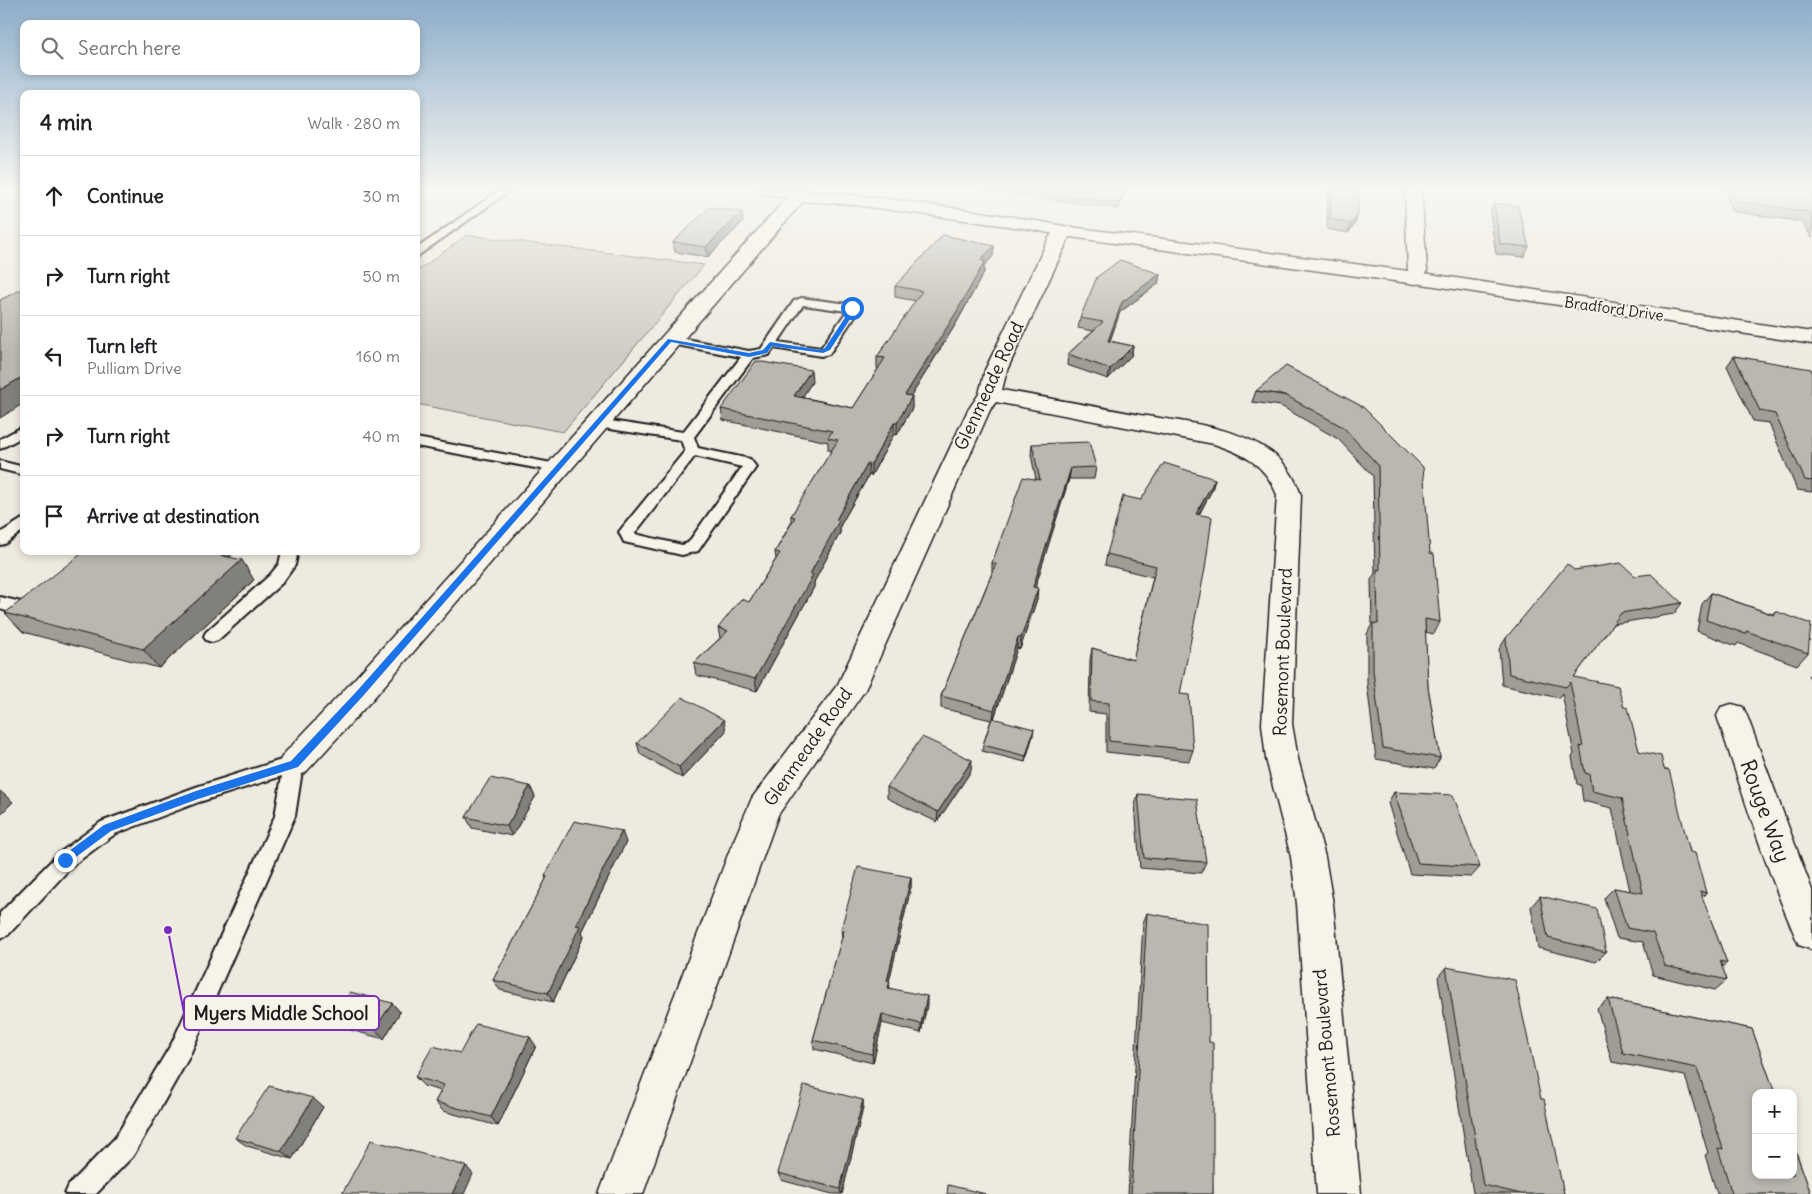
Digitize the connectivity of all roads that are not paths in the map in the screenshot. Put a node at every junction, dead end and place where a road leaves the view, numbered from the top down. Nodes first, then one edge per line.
1 (754, 246) edge
2 (1054, 246) edge
3 (1174, 246) edge
4 (1416, 246) edge
5 (1416, 278) junction
6 (1812, 338) edge
7 (670, 340) junction
8 (770, 344) junction
9 (749, 355) junction
10 (990, 394) junction
11 (597, 423) junction
12 (20, 432) edge
13 (420, 443) edge
14 (0, 444) edge
15 (689, 444) junction
16 (0, 465) edge
17 (557, 468) junction
18 (20, 470) edge
19 (20, 526) edge
20 (0, 540) edge
21 (289, 555) edge
22 (47, 592) edge
23 (0, 603) edge
24 (212, 636) dead end
25 (1732, 716) dead end
26 (294, 764) junction
27 (0, 928) edge
28 (1812, 933) edge
29 (78, 1194) edge
30 (621, 1194) edge
31 (1339, 1194) edge

1 - 7 street
2 - 10 street, Glenmeade Road
3 - 5 street, Bradford Drive
4 - 5 street
5 - 6 street, Bradford Drive
7 - 9 lane
7 - 11 street
8 - 8 lane
8 - 9 lane
9 - 15 lane
10 - 30 street, Glenmeade Road
10 - 31 street, Rosemont Boulevard
11 - 15 lane
11 - 17 street
12 - 14 lane
13 - 17 lane
15 - 15 lane
16 - 18 lane
17 - 26 street
19 - 20 lane
21 - 24 lane
22 - 23 lane
25 - 28 street, Rouge Way
26 - 27 lane
26 - 29 lane

